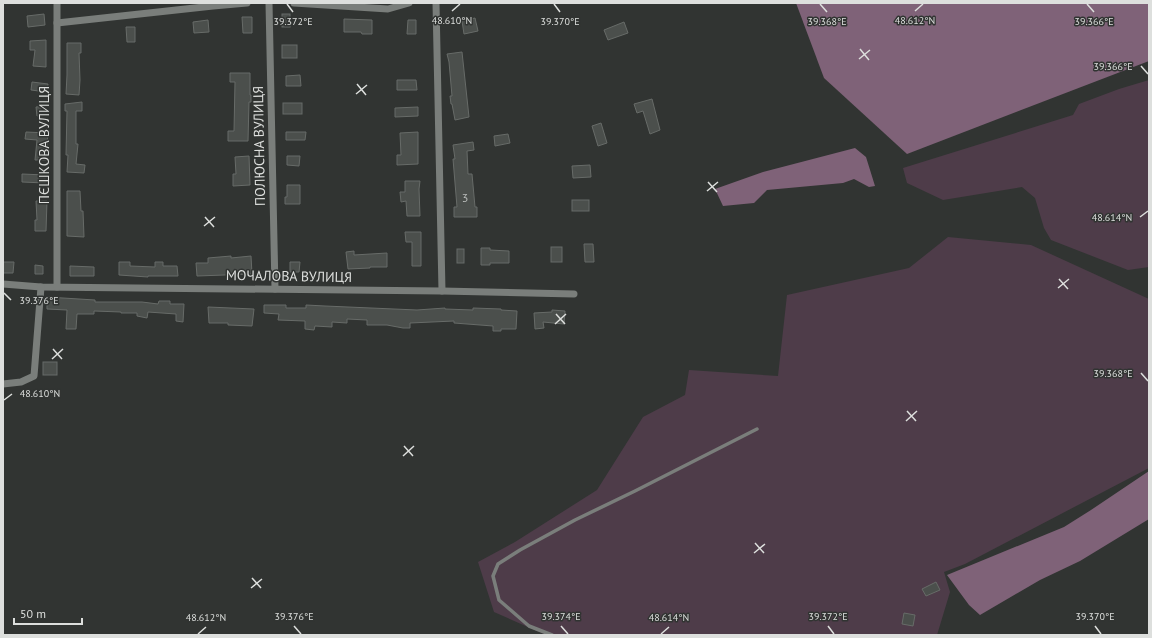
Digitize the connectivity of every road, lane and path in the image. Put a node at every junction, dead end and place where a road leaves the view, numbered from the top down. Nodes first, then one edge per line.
1 (57, 3) edge
2 (247, 3) edge
3 (269, 3) edge
4 (294, 3) edge
5 (409, 3) edge
6 (436, 3) edge
7 (57, 24) junction
8 (3, 284) edge
9 (41, 287) junction
10 (57, 287) junction
11 (275, 289) junction
12 (442, 291) junction
13 (574, 294) dead end
14 (3, 384) edge
15 (757, 429) dead end
16 (552, 635) edge

1 - 7 street, ПЄШКОВА ВУЛИЦЯ
2 - 7 street
3 - 11 street, ПОЛЮСНА ВУЛИЦЯ
4 - 5 street
6 - 12 street
7 - 10 street, ПЄШКОВА ВУЛИЦЯ
8 - 9 street, МОЧАЛОВА ВУЛИЦЯ
9 - 10 street, МОЧАЛОВА ВУЛИЦЯ
9 - 14 street
10 - 11 street, МОЧАЛОВА ВУЛИЦЯ
11 - 12 street, МОЧАЛОВА ВУЛИЦЯ
12 - 13 street, МОЧАЛОВА ВУЛИЦЯ
15 - 16 lane

